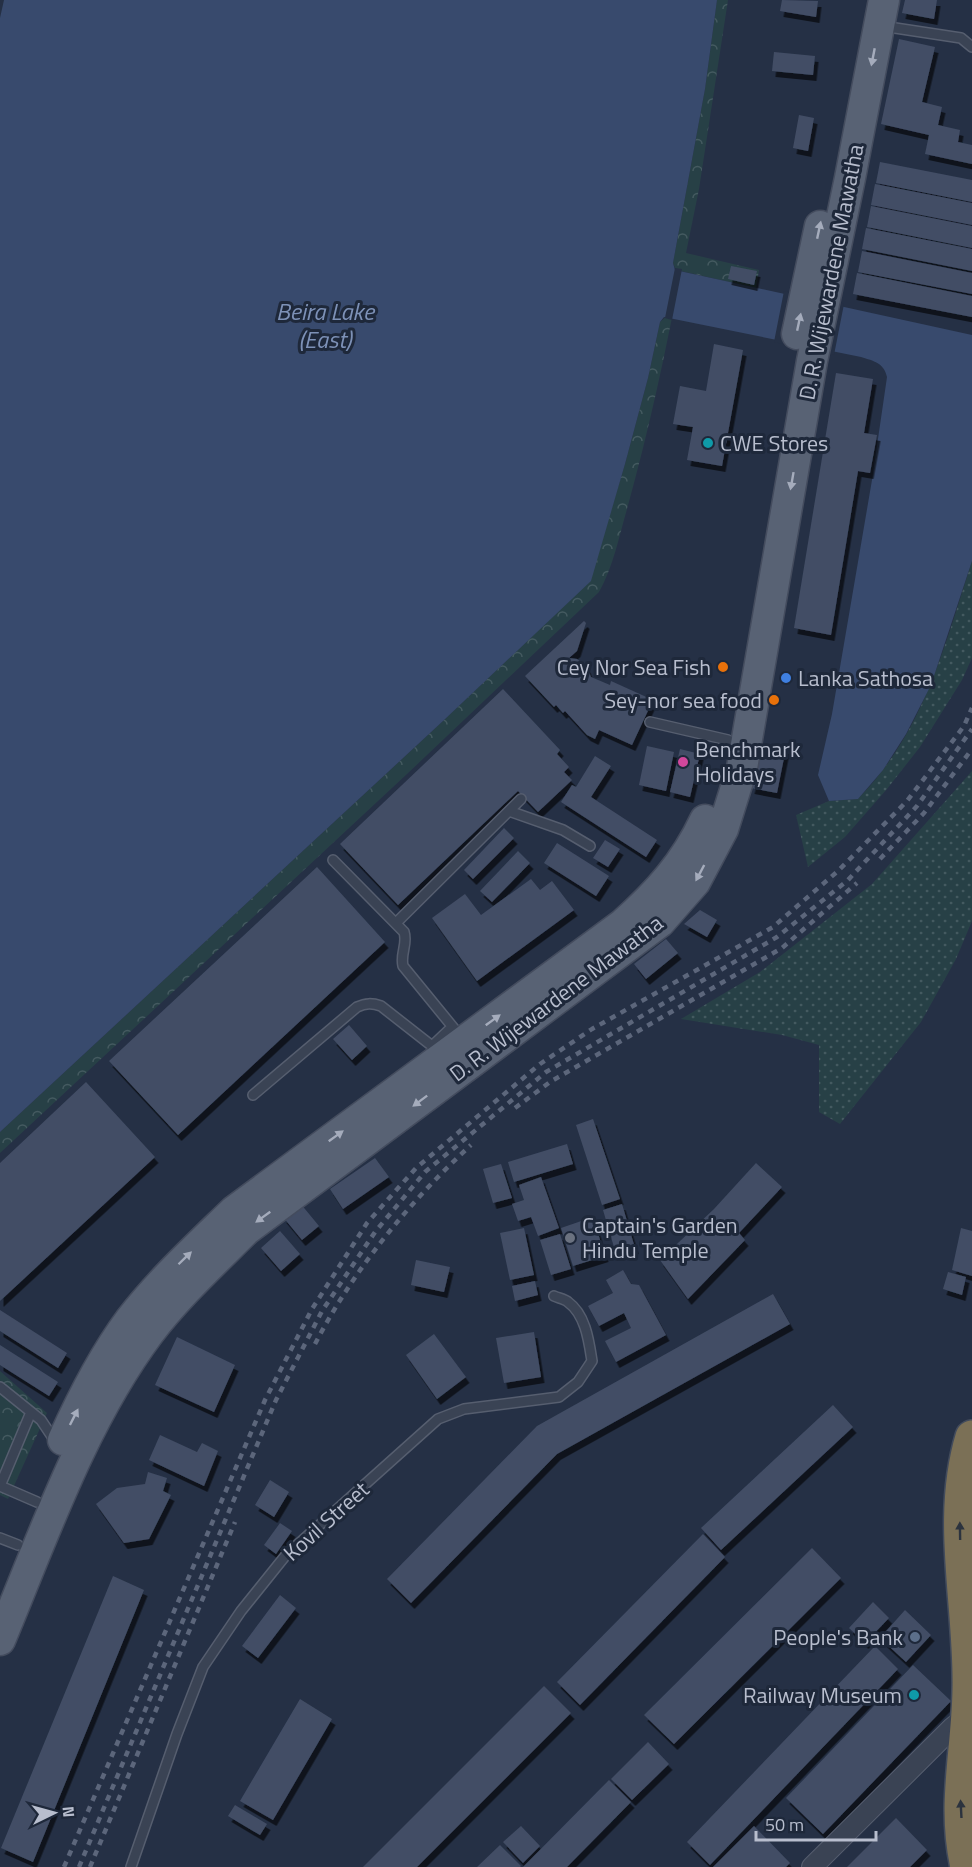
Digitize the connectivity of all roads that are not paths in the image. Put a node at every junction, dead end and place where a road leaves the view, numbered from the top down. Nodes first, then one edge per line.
1 (863, 0) edge
2 (882, 13) edge
3 (972, 47) edge
4 (817, 289) junction
5 (802, 359) junction
6 (650, 722) dead end
7 (728, 740) junction
8 (522, 799) dead end
9 (509, 811) junction
10 (590, 846) dead end
11 (333, 860) dead end
12 (396, 923) junction
13 (448, 1042) junction
14 (253, 1095) dead end
15 (554, 1296) dead end
16 (0, 1387) edge
17 (31, 1412) junction
18 (972, 1437) edge
19 (60, 1448) junction
20 (37, 1502) junction
21 (9, 1542) edge
22 (0, 1586) edge
23 (0, 1640) edge
24 (970, 1715) edge
25 (131, 1867) edge
26 (812, 1867) edge
27 (967, 1867) edge

4 -> 1 main road, D. R. Wijewardene Mawatha
2 - 3 lane
2 -> 4 main road, D. R. Wijewardene Mawatha
4 - 5 main road, D. R. Wijewardene Mawatha
5 - 7 main road, D. R. Wijewardene Mawatha
5 -> 23 main road, D. R. Wijewardene Mawatha
6 - 7 lane
13 -> 7 main road, D. R. Wijewardene Mawatha
8 - 9 lane
9 - 10 lane
9 - 12 lane
11 - 12 lane
12 - 13 lane
13 - 14 lane
19 -> 13 main road, D. R. Wijewardene Mawatha
15 - 25 lane, Kovil Street
16 - 17 lane
17 - 19 lane
17 - 20 lane
24 -> 18 highway
19 - 20 main road, D. R. Wijewardene Mawatha
20 - 21 main road, D. R. Wijewardene Mawatha
21 - 22 main road, D. R. Wijewardene Mawatha
24 - 26 street
27 -> 24 highway

